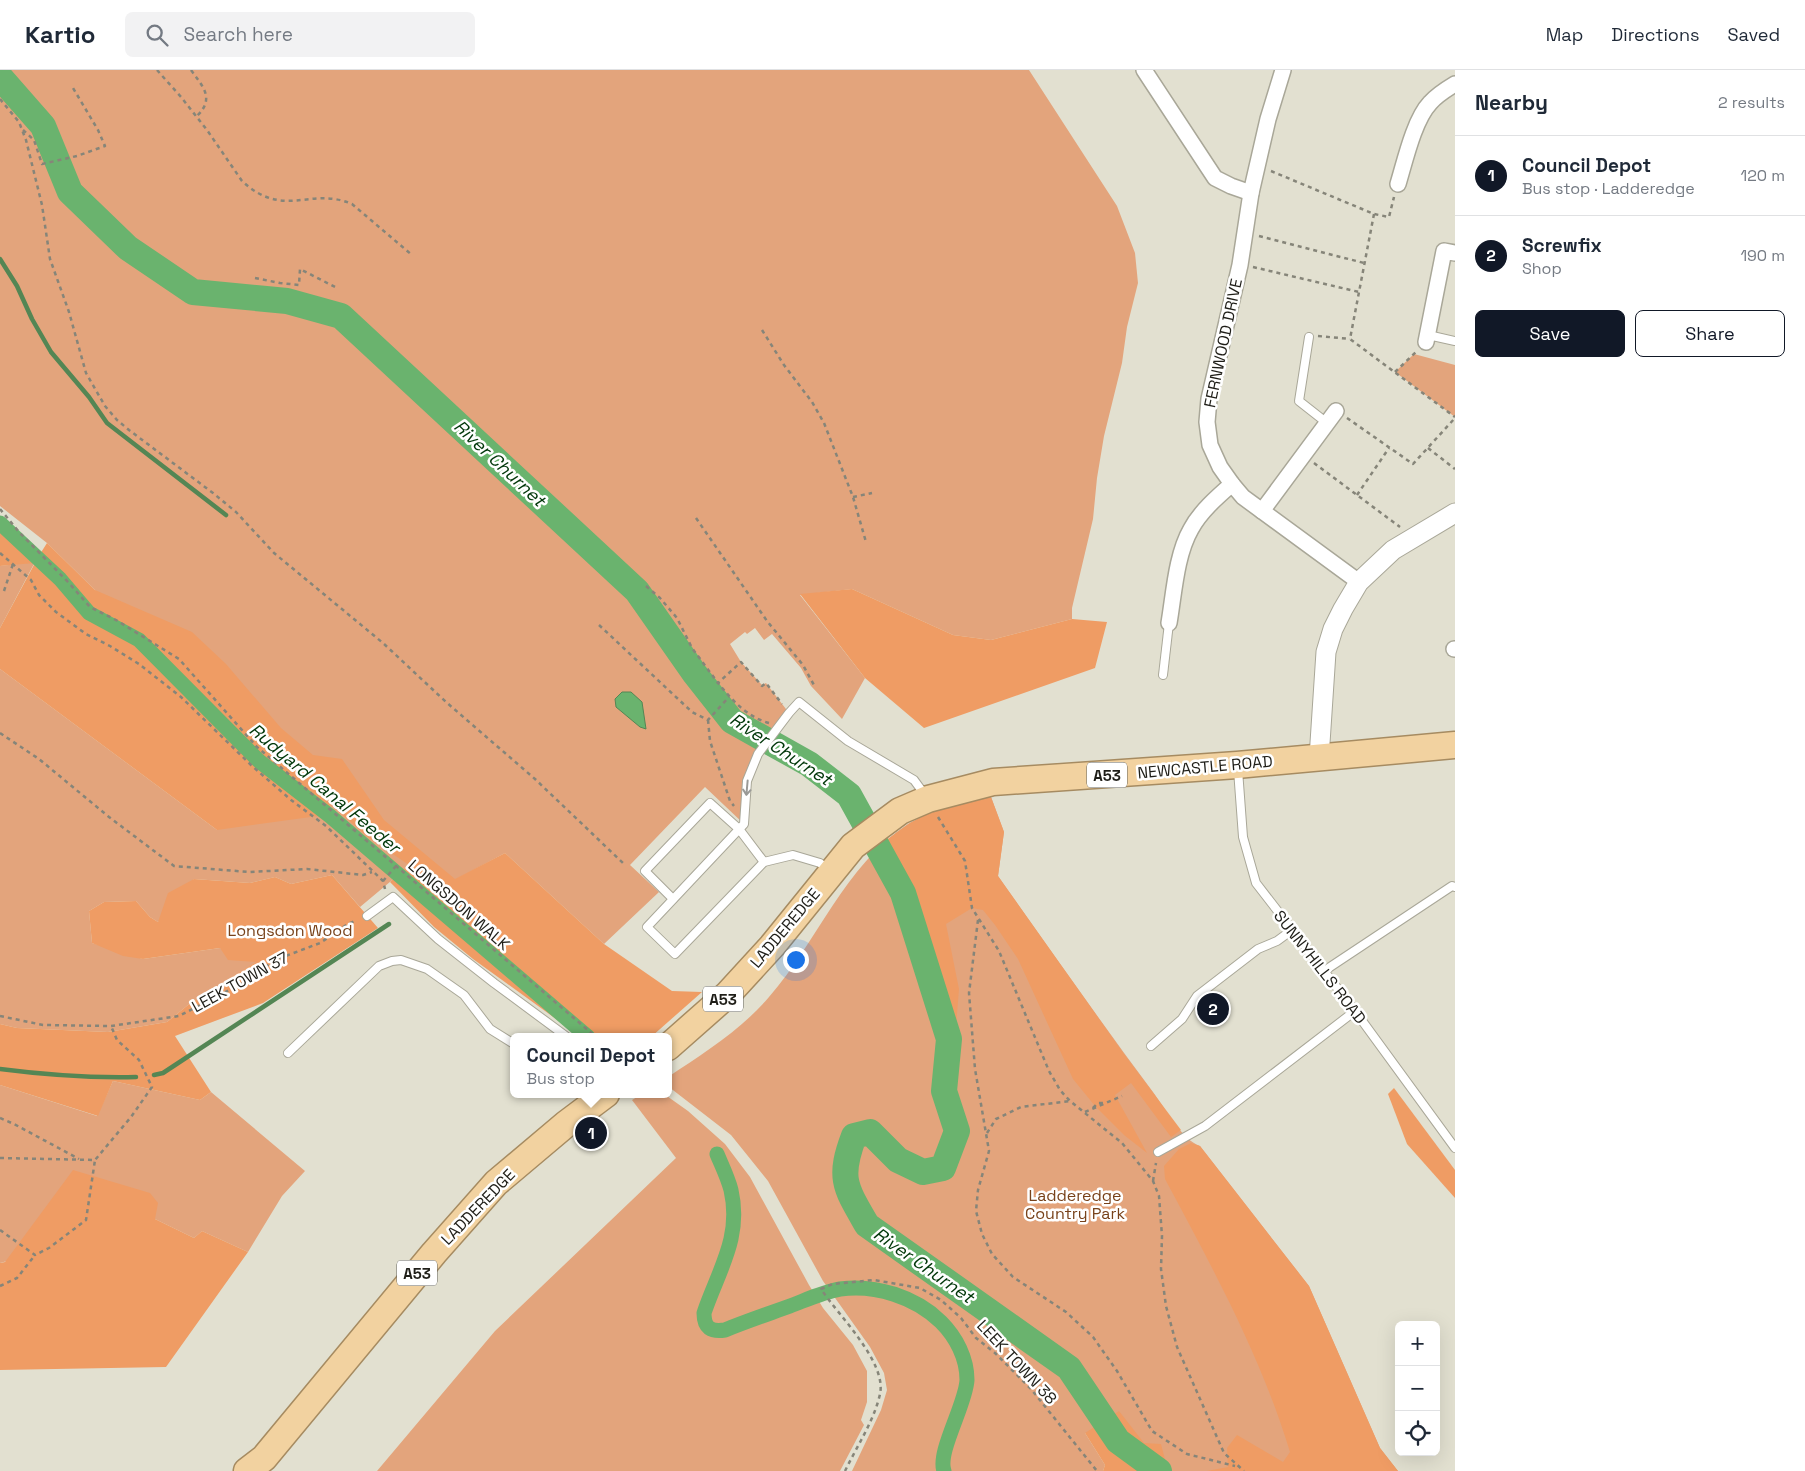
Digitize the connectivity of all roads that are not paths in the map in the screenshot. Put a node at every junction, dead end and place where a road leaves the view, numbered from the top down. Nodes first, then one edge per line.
1 (1144, 70) edge
2 (1283, 70) edge
3 (1455, 84) edge
4 (1398, 184) road end
5 (1251, 193) junction
6 (1455, 253) edge
7 (1309, 337) road end
8 (1427, 339) joint
9 (1455, 341) edge
10 (1336, 411) road end
11 (1326, 423) junction
12 (1232, 484) junction
13 (1262, 511) junction
14 (1455, 513) edge
15 (1359, 582) junction
16 (1169, 623) joint
17 (1164, 675) dead end
18 (1455, 744) edge
19 (1319, 758) junction
20 (1238, 765) junction
21 (928, 799) junction
22 (741, 826) junction
23 (853, 846) joint
24 (764, 862) junction
25 (832, 872) junction
26 (1455, 887) edge
27 (673, 898) junction
28 (367, 916) road end
29 (1292, 930) junction
30 (1324, 971) junction
31 (1355, 1011) junction
32 (562, 1033) edge
33 (510, 1042) edge
34 (672, 1043) edge
35 (1151, 1046) dead end
36 (288, 1053) dead end
37 (601, 1098) edge
38 (1455, 1148) edge
39 (1158, 1152) road end
40 (247, 1471) edge

1 - 5 street
2 - 5 street, FERNWOOD DRIVE
3 - 4 street
5 - 12 street, FERNWOOD DRIVE
6 - 8 street
7 - 11 lane
8 - 9 lane
10 - 11 street
11 - 13 street
12 - 13 street, FERNWOOD DRIVE
12 - 16 street
13 - 15 street, FERNWOOD DRIVE
14 - 15 street
15 - 19 street
16 - 17 lane
18 - 19 highway, NEWCASTLE ROAD / A53
19 - 20 highway, NEWCASTLE ROAD / A53
20 - 21 highway, NEWCASTLE ROAD / A53
20 - 29 lane, SUNNYHILLS ROAD
21 -> 22 lane
21 - 23 highway, NEWCASTLE ROAD / A53
22 - 24 lane
22 - 27 lane
22 - 27 lane
23 - 25 highway, LADDEREDGE / A53
24 - 25 lane
24 - 27 lane
25 - 34 highway, LADDEREDGE / A53
26 - 30 lane
28 - 32 lane
29 - 30 lane, SUNNYHILLS ROAD
29 - 35 lane
30 - 31 lane, SUNNYHILLS ROAD
31 - 38 lane, SUNNYHILLS ROAD
31 - 39 lane
33 - 36 lane
37 - 40 highway, LADDEREDGE / A53

